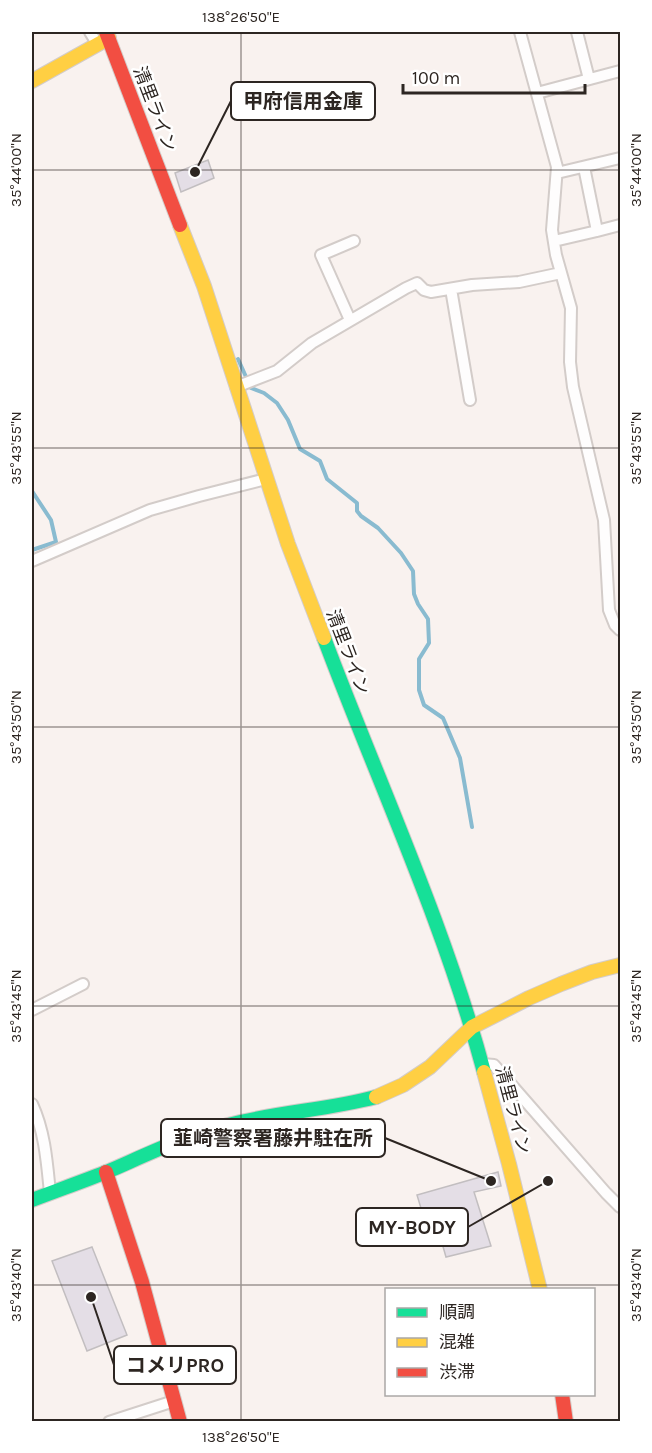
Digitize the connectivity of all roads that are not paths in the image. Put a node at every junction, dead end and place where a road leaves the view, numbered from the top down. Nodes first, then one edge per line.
1 (90, 32) edge
2 (520, 32) edge
3 (577, 32) edge
4 (104, 38) edge
5 (621, 71) edge
6 (589, 79) junction
7 (32, 81) edge
8 (537, 93) junction
9 (621, 158) edge
10 (584, 167) junction
11 (557, 173) junction
12 (621, 225) edge
13 (597, 231) junction
14 (354, 241) dead end
15 (554, 241) junction
16 (561, 273) junction
17 (451, 289) junction
18 (350, 320) junction
19 (236, 387) junction
20 (470, 400) dead end
21 (266, 478) junction
22 (32, 561) edge
23 (621, 630) edge
24 (621, 965) edge
25 (83, 984) dead end
26 (32, 1010) edge
27 (472, 1027) junction
28 (482, 1064) junction
29 (32, 1104) edge
30 (106, 1172) junction
31 (50, 1193) junction
32 (32, 1200) edge
33 (621, 1207) edge
34 (540, 1288) edge
35 (562, 1396) edge
36 (174, 1401) junction
37 (109, 1422) edge
38 (180, 1422) edge
39 (566, 1422) edge

1 - 4 street
2 - 8 street
3 - 6 street
4 - 7 main road
4 - 19 main road, 清里ライン
5 - 6 street
6 - 8 street
8 - 11 street
9 - 10 street
10 - 11 street
10 - 13 street
11 - 15 street
12 - 13 street
13 - 15 street
14 - 18 street
15 - 16 street
16 - 17 street
16 - 23 street
17 - 18 street
17 - 20 street
18 - 19 street
19 - 21 main road, 清里ライン
21 - 22 street
21 - 27 main road, 清里ライン
24 - 27 main road
25 - 26 street
27 - 28 main road, 清里ライン
27 - 30 main road
28 - 33 street
28 - 34 main road, 清里ライン
29 - 31 street
30 - 31 main road
30 - 36 main road
31 - 32 main road
35 - 39 main road
36 - 37 street
36 - 38 main road

